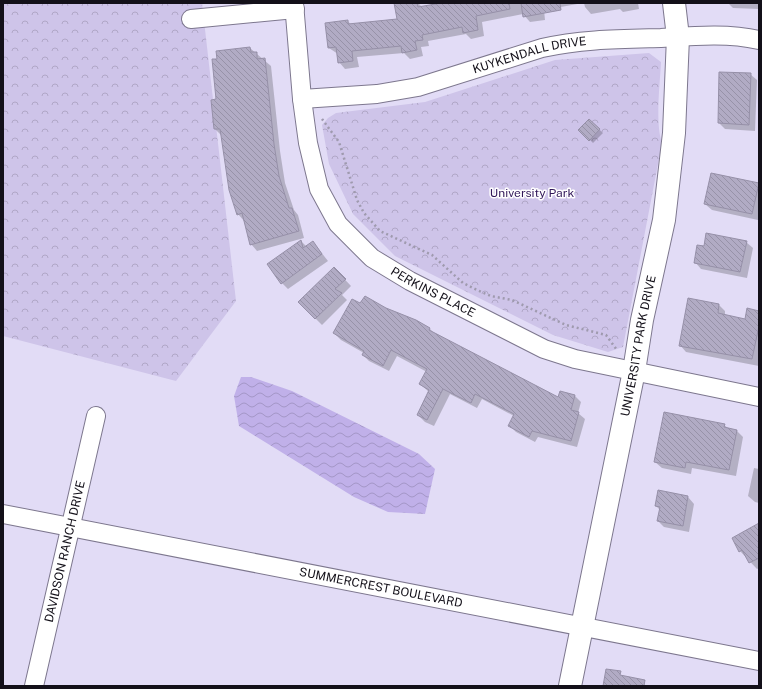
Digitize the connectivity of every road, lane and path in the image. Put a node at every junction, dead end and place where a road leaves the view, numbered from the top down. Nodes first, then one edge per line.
1 (674, 3) edge
2 (295, 6) edge
3 (191, 19) dead end
4 (678, 37) junction
5 (759, 40) edge
6 (302, 99) junction
7 (321, 117) dead end
8 (618, 352) dead end
9 (634, 371) junction
10 (759, 397) edge
11 (96, 416) dead end
12 (3, 514) edge
13 (70, 527) junction
14 (583, 628) junction
15 (759, 661) edge
16 (34, 686) edge
17 (570, 686) edge

1 - 4 street, UNIVERSITY PARK DRIVE
2 - 3 street
2 - 6 street, PERKINS PLACE
4 - 5 street, KUYKENDALL DRIVE
4 - 6 street, KUYKENDALL DRIVE
4 - 9 street, UNIVERSITY PARK DRIVE
6 - 9 street, PERKINS PLACE
7 - 8 path
9 - 10 street, PERKINS PLACE
9 - 14 street, UNIVERSITY PARK DRIVE
11 - 13 street, DAVIDSON RANCH DRIVE
12 - 13 street, SUMMERCREST BOULEVARD
13 - 14 street, SUMMERCREST BOULEVARD
13 - 16 street, DAVIDSON RANCH DRIVE
14 - 15 street, SUMMERCREST BOULEVARD
14 - 17 street, UNIVERSITY PARK DRIVE

